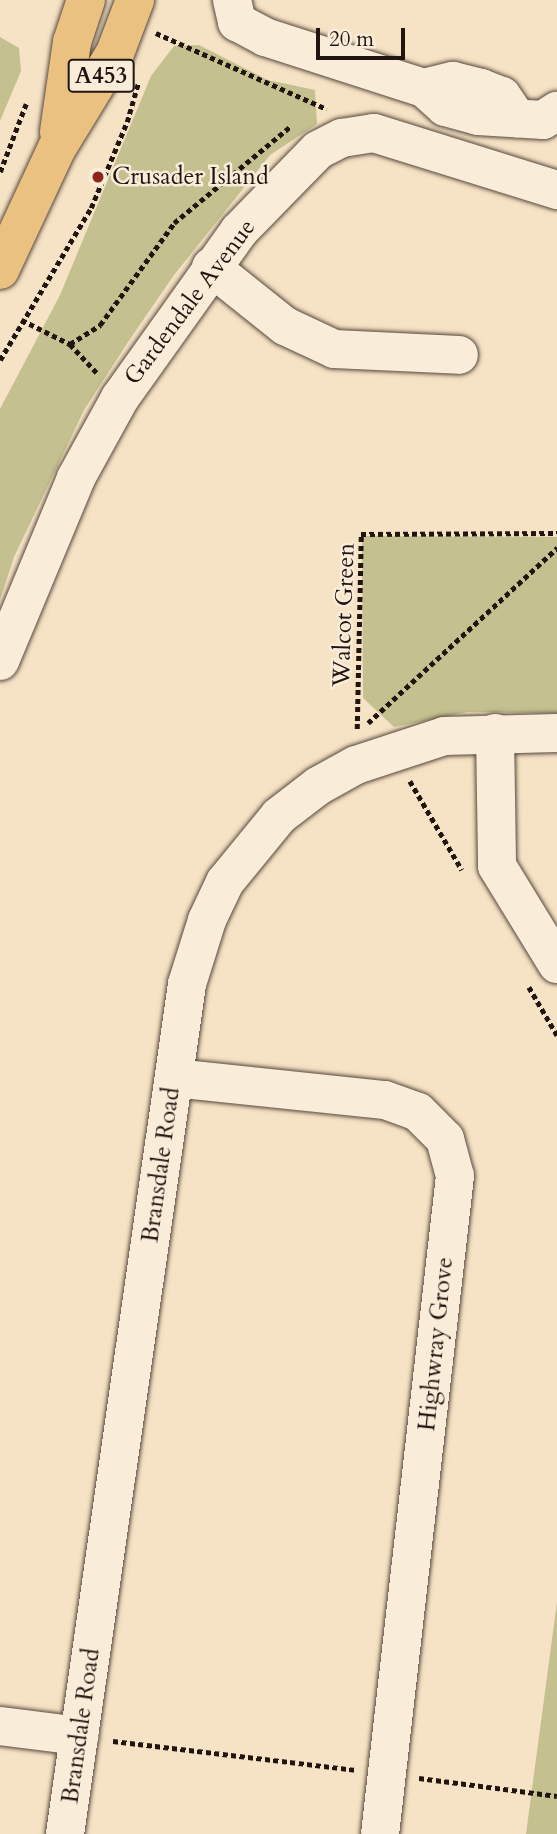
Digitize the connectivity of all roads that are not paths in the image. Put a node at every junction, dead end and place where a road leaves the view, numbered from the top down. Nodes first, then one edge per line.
1 (86, 0) edge
2 (135, 0) edge
3 (232, 0) edge
4 (557, 111) edge
5 (57, 148) junction
6 (557, 190) edge
7 (211, 267) junction
8 (0, 270) edge
9 (459, 355) dead end
10 (0, 661) edge
11 (495, 733) junction
12 (557, 733) edge
13 (553, 948) edge
14 (174, 1077) junction
15 (0, 1726) edge
16 (79, 1736) junction
17 (65, 1834) edge
18 (380, 1834) edge

1 - 5 highway, A453
2 - 5 highway, A453
3 - 4 street
5 - 8 highway, A453
6 - 7 street, Gardendale Avenue
7 - 9 street
7 - 10 street, Gardendale Avenue
11 - 12 street, Bransdale Road
11 - 13 street
11 - 14 street, Bransdale Road
14 - 16 street, Bransdale Road
14 - 18 street, Highwray Grove
15 - 16 street
16 - 17 street, Bransdale Road

